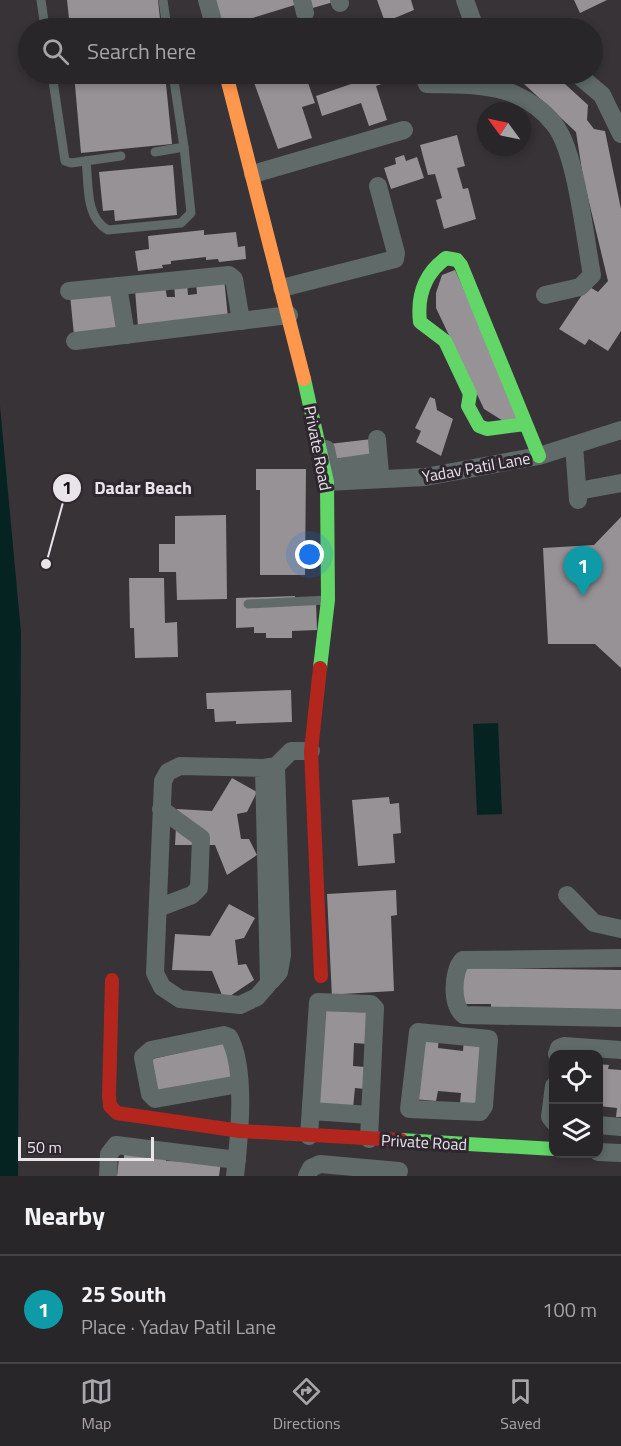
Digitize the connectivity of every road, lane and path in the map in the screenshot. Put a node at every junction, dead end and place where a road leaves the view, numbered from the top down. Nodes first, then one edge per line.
1 (41, 0) edge
2 (163, 0) edge
3 (207, 0) edge
4 (465, 0) edge
5 (44, 18) edge
6 (166, 18) edge
7 (212, 18) edge
8 (471, 18) edge
9 (52, 84) edge
10 (175, 84) edge
11 (229, 84) edge
12 (427, 84) edge
13 (588, 84) edge
14 (404, 130) dead end
15 (621, 134) edge
16 (184, 147) junction
17 (155, 152) dead end
18 (121, 156) dead end
19 (86, 161) junction
20 (253, 174) junction
21 (378, 186) dead end
22 (118, 286) junction
23 (282, 288) junction
24 (69, 291) dead end
25 (545, 295) dead end
26 (289, 315) junction
27 (241, 321) junction
28 (126, 335) junction
29 (75, 341) dead end
30 (525, 424) junction
31 (621, 430) edge
32 (377, 439) dead end
33 (574, 445) junction
34 (326, 449) junction
35 (540, 456) junction
36 (375, 462) dead end
37 (381, 479) junction
38 (327, 482) junction
39 (621, 483) edge
40 (328, 600) junction
41 (248, 604) dead end
42 (311, 751) junction
43 (270, 767) junction
44 (161, 809) junction
45 (567, 895) dead end
46 (158, 908) junction
47 (621, 929) edge
48 (621, 958) edge
49 (321, 976) dead end
50 (112, 980) dead end
51 (621, 1018) edge
52 (558, 1050) edge
53 (621, 1050) edge
54 (239, 1084) junction
55 (311, 1111) junction
56 (443, 1112) junction
57 (370, 1115) junction
58 (603, 1125) edge
59 (621, 1127) edge
60 (240, 1131) junction
61 (302, 1135) junction
62 (369, 1139) junction
63 (402, 1140) junction
64 (440, 1143) junction
65 (549, 1149) edge
66 (603, 1152) edge
67 (621, 1153) edge
68 (236, 1168) edge
69 (399, 1174) edge
70 (108, 1176) edge
71 (307, 1176) edge

1 - 5 lane
2 - 6 lane
3 - 7 street
4 - 8 street
9 - 19 lane
10 - 16 lane
11 - 20 street, Private Road
12 - 25 street
13 - 15 street
14 - 20 street
16 - 17 lane
16 - 19 lane
18 - 19 lane
20 - 23 street, Private Road
21 - 23 street
22 - 24 street
22 - 27 street
22 - 28 street
23 - 26 street, Private Road
26 - 27 street
26 - 34 street, Private Road
27 - 28 street
28 - 29 street
30 - 30 street
30 - 35 street
31 - 33 street, Yadav Patil Lane
32 - 37 street
33 - 35 street, Yadav Patil Lane
33 - 39 street
34 - 36 street
34 - 38 street, Private Road
35 - 37 street, Yadav Patil Lane
37 - 38 street, Yadav Patil Lane
38 - 40 street, Private Road
40 - 41 lane
40 - 42 street, Private Road
42 - 43 street
42 - 49 street, Private Road
43 - 44 street
43 - 46 street
44 - 46 street
44 - 46 street
45 - 47 street
48 - 51 street
50 - 60 street, Private Road
52 - 53 street
54 - 54 street
54 - 60 street
55 - 57 street
55 - 57 street
55 - 61 street
56 - 56 street
56 - 64 street
57 - 62 street
58 - 59 street
60 - 61 street, Private Road
60 - 68 street
61 - 62 street, Private Road
62 - 63 street, Private Road
63 - 64 street, Private Road
63 - 69 street
64 - 65 street, Private Road
66 - 67 street
68 - 70 street
69 - 71 street

